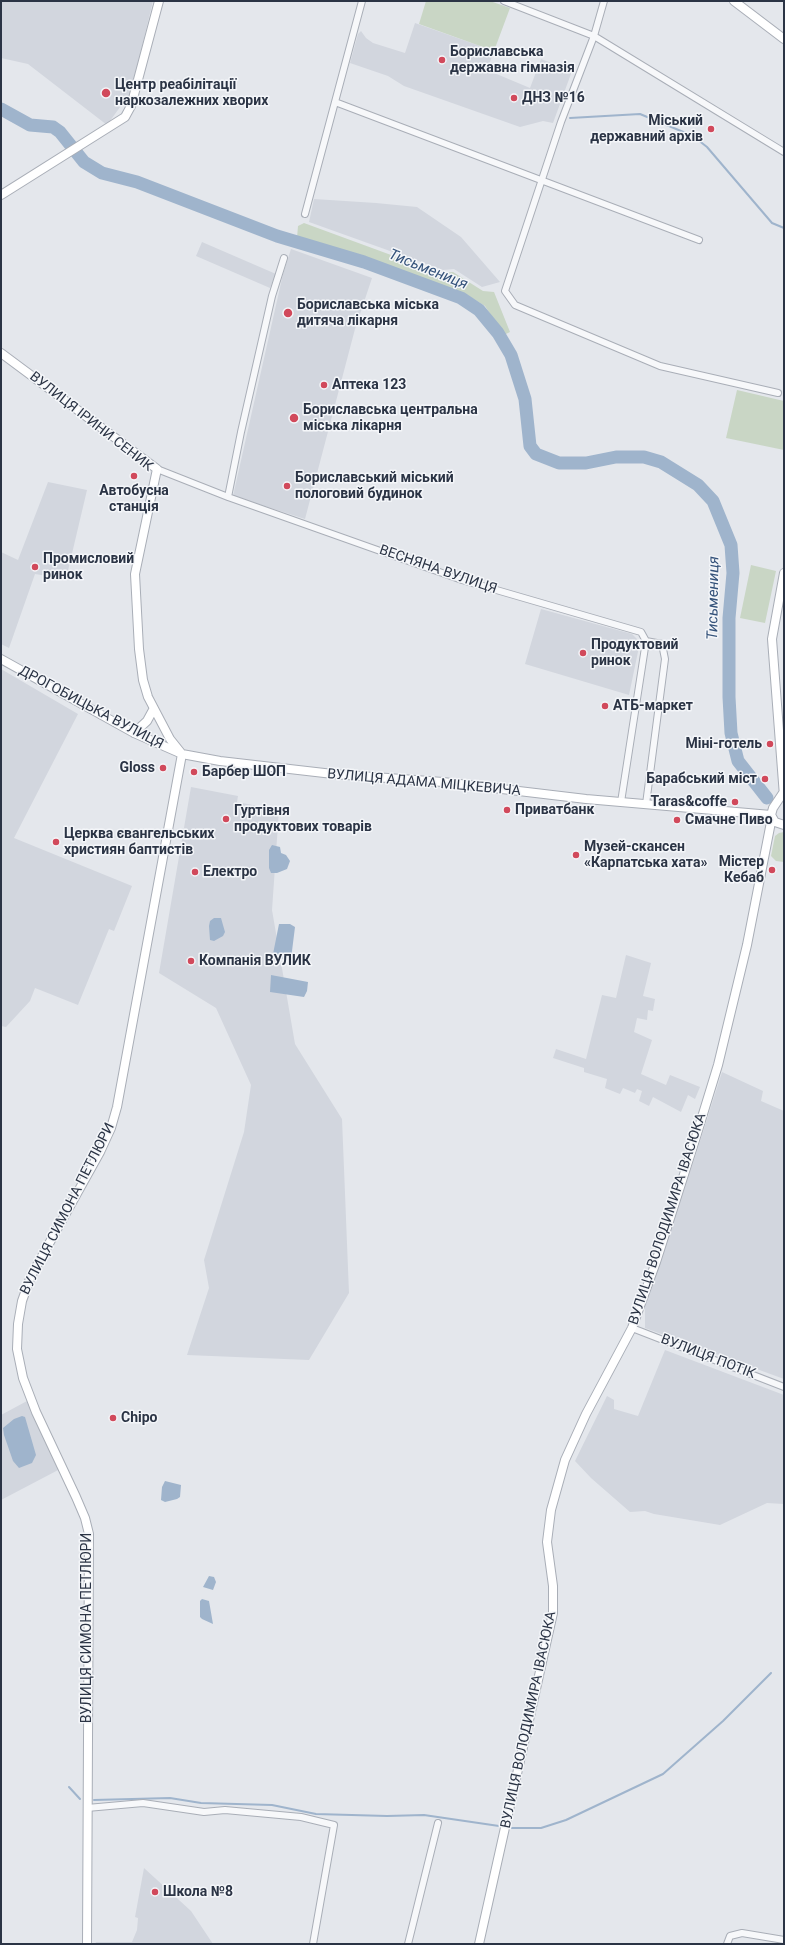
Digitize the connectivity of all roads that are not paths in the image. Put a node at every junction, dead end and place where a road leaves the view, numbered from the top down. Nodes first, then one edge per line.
1 (159, 1) edge
2 (362, 1) edge
3 (504, 1) edge
4 (604, 1) edge
5 (734, 1) edge
6 (594, 36) junction
7 (783, 38) edge
8 (335, 102) junction
9 (784, 152) edge
10 (542, 182) junction
11 (1, 195) edge
12 (305, 214) dead end
13 (699, 240) dead end
14 (284, 258) dead end
15 (1, 353) edge
16 (778, 393) dead end
17 (157, 468) junction
18 (228, 498) junction
19 (784, 573) edge
20 (646, 641) junction
21 (1, 660) edge
22 (154, 710) junction
23 (780, 714) edge
24 (134, 733) junction
25 (182, 754) junction
26 (782, 756) edge
27 (783, 795) edge
28 (621, 802) junction
29 (646, 804) junction
30 (784, 804) edge
31 (775, 806) junction
32 (769, 816) junction
33 (782, 825) edge
34 (768, 835) junction
35 (632, 1328) junction
36 (784, 1387) edge
37 (87, 1808) junction
38 (438, 1823) dead end
39 (784, 1940) edge
40 (87, 1944) edge
41 (313, 1944) edge
42 (408, 1944) edge
43 (479, 1944) edge
44 (727, 1944) edge

1 - 11 main road
2 - 8 street
3 - 6 street
4 - 6 street
5 - 7 main road
6 - 9 street
6 - 10 street
8 - 10 street
8 - 12 street
10 - 13 street
10 - 16 street
14 - 18 street
15 - 17 main road, ВУЛИЦЯ ІРИНИ СЕНИК
17 - 18 street, ВЕСНЯНА ВУЛИЦЯ
17 - 22 main road, ВУЛИЦЯ ІРИНИ СЕНИК
18 - 20 street, ВЕСНЯНА ВУЛИЦЯ
19 - 23 main road
20 - 28 street
20 - 29 street, ВЕСНЯНА ВУЛИЦЯ
21 - 24 main road, ДРОГОБИЦЬКА ВУЛИЦЯ
22 - 24 main road
22 - 25 main road, ВУЛИЦЯ ІРИНИ СЕНИК
23 - 26 main road
24 - 25 main road, ДРОГОБИЦЬКА ВУЛИЦЯ
25 - 28 main road, ВУЛИЦЯ АДАМА МІЦКЕВИЧА
25 - 37 main road, ВУЛИЦЯ СИМОНА ПЕТЛЮРИ
26 - 27 main road
27 - 31 main road
28 - 29 main road, ВУЛИЦЯ АДАМА МІЦКЕВИЧА
29 - 32 main road, ВУЛИЦЯ АДАМА МІЦКЕВИЧА
30 - 31 main road
31 - 32 main road
32 - 33 main road
32 - 34 main road, ВУЛИЦЯ ВОЛОДИМИРА ІВАСЮКА
33 - 34 main road
34 - 35 main road, ВУЛИЦЯ ВОЛОДИМИРА ІВАСЮКА
35 - 36 street, ВУЛИЦЯ ПОТІК
35 - 43 main road, ВУЛИЦЯ ВОЛОДИМИРА ІВАСЮКА
37 - 40 main road, ВУЛИЦЯ СИМОНА ПЕТЛЮРИ
37 - 41 street
38 - 42 street
39 - 44 street

